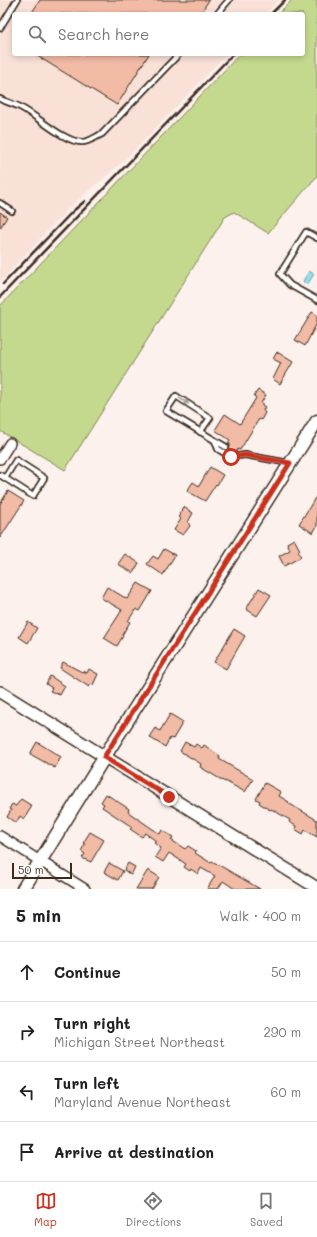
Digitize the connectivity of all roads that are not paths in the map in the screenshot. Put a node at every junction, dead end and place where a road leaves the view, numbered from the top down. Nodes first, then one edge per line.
1 (17, 0) edge
2 (229, 0) edge
3 (219, 12) edge
4 (0, 28) edge
5 (177, 56) edge
6 (0, 99) edge
7 (0, 203) edge
8 (12, 211) dead end
9 (317, 238) edge
10 (317, 300) edge
11 (317, 420) edge
12 (200, 432) junction
13 (215, 441) junction
14 (10, 442) dead end
15 (226, 447) dead end
16 (1, 454) edge
17 (290, 463) junction
18 (2, 476) edge
19 (0, 692) edge
20 (104, 757) junction
21 (0, 836) edge
22 (40, 861) junction
23 (317, 888) edge
24 (23, 889) edge
25 (85, 889) edge

1 - 4 lane
2 - 3 lane
5 - 6 lane
7 - 8 lane
9 - 10 lane
11 - 17 main road
12 -> 12 lane
12 - 13 lane
13 - 15 lane
13 - 17 lane
14 - 16 street
17 - 20 main road
18 - 18 lane
19 - 20 street
20 - 22 main road
20 - 23 street
21 - 22 street
22 - 24 main road
22 - 25 street

